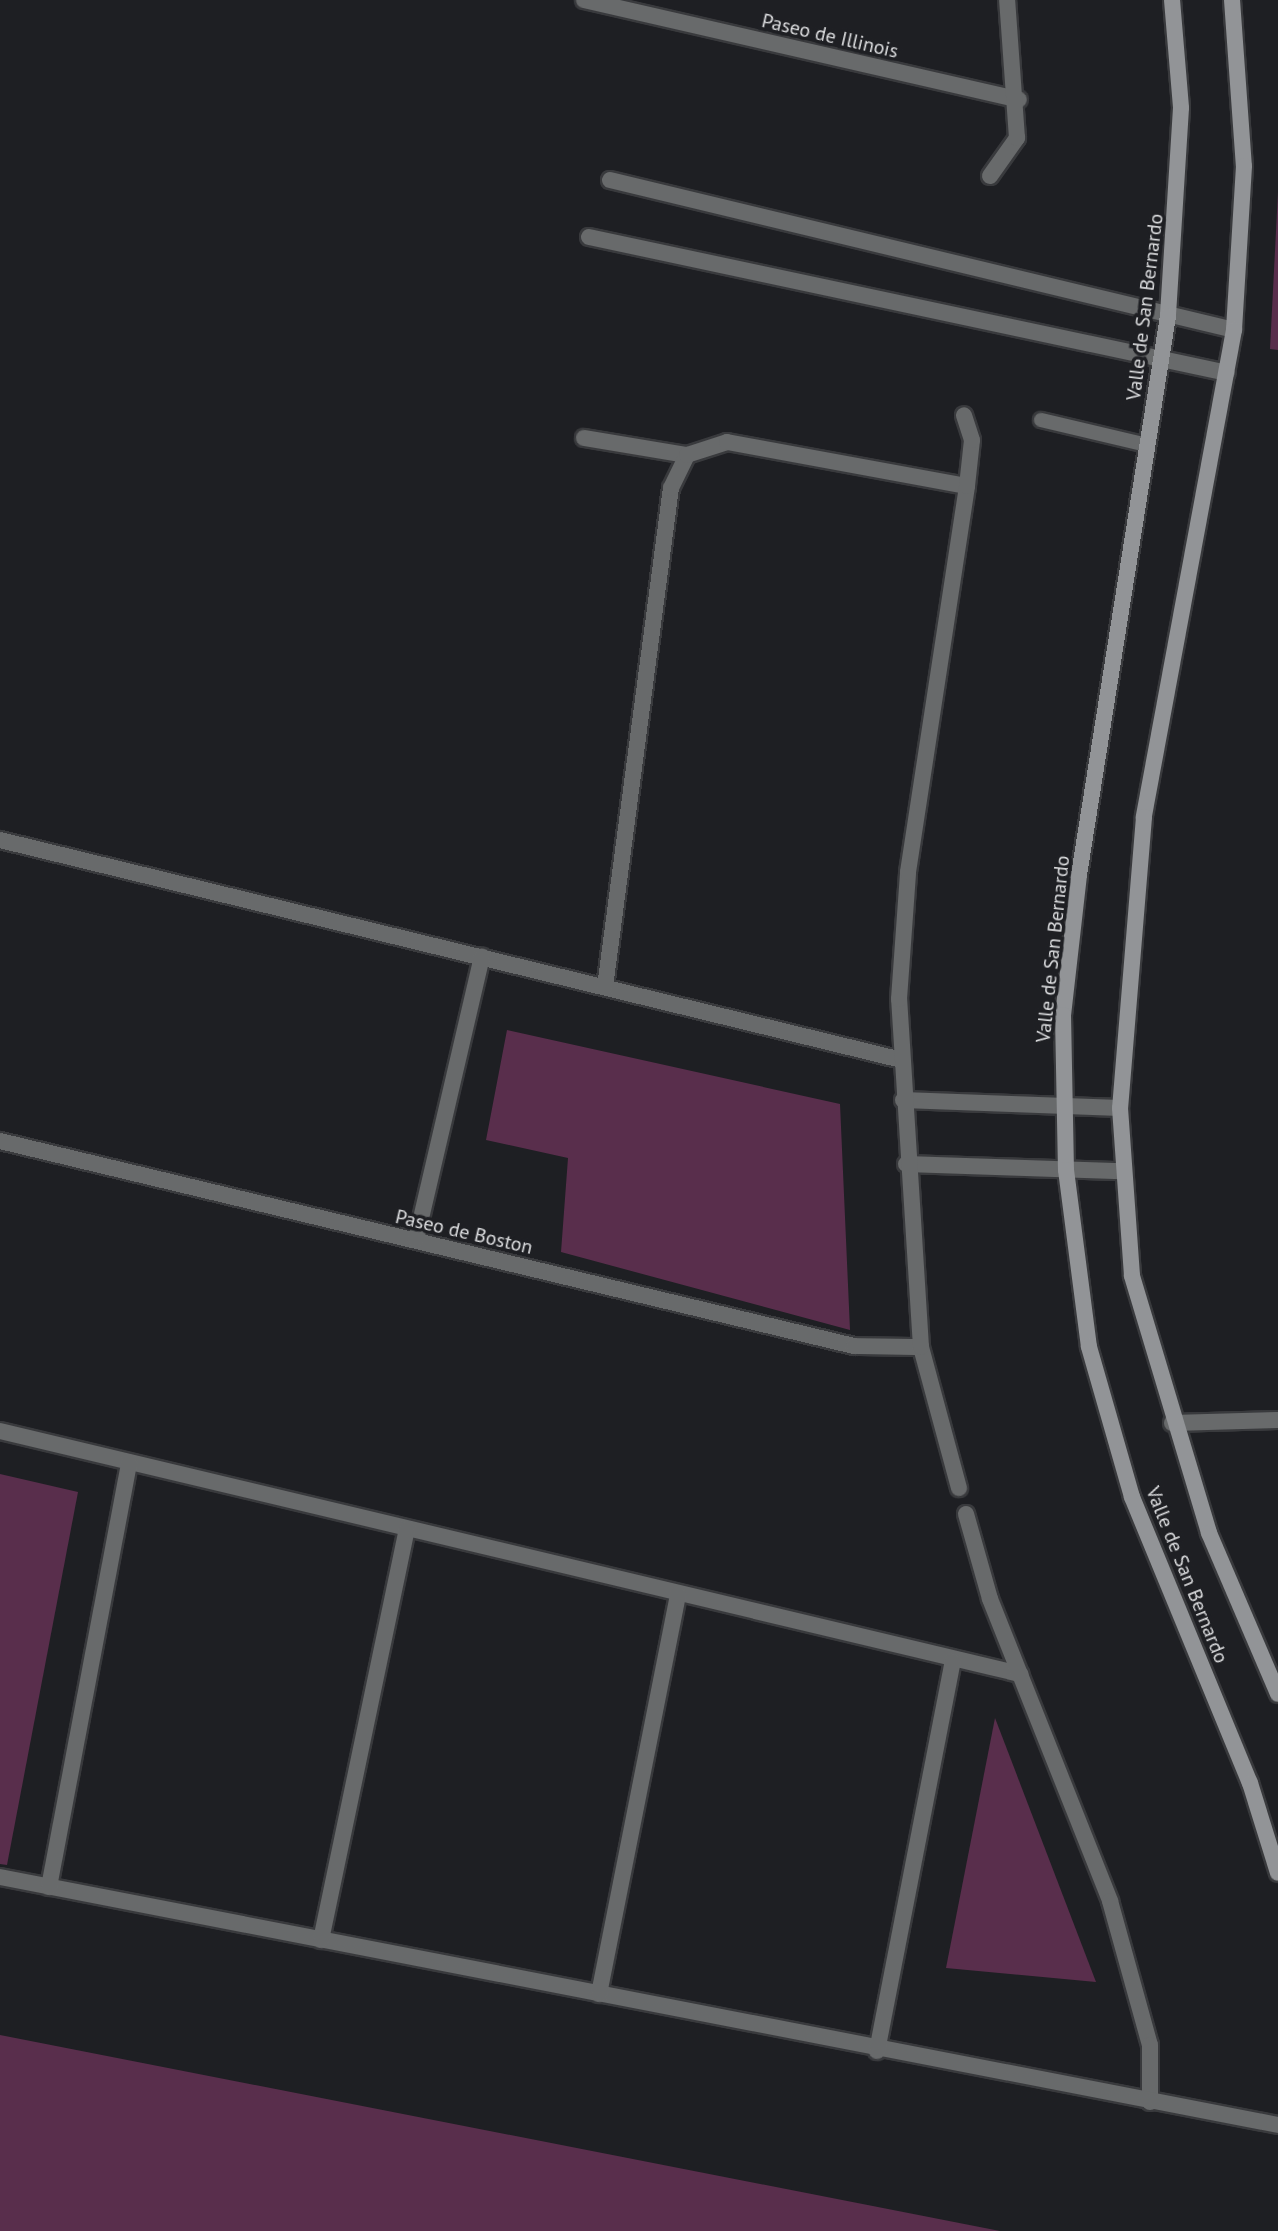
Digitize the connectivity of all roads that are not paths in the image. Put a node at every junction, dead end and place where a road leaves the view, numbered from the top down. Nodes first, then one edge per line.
1 (584, 0) edge
2 (1007, 0) edge
3 (1172, 0) edge
4 (1232, 0) edge
5 (607, 2) edge
6 (1019, 100) junction
7 (990, 176) dead end
8 (610, 180) dead end
9 (589, 237) dead end
10 (1168, 316) junction
11 (1234, 330) junction
12 (1162, 359) junction
13 (1227, 373) junction
14 (964, 415) dead end
15 (1041, 420) dead end
16 (584, 438) dead end
17 (1147, 445) junction
18 (687, 455) junction
19 (967, 486) junction
20 (0, 840) edge
21 (482, 957) junction
22 (605, 987) junction
23 (902, 1060) junction
24 (903, 1100) junction
25 (1064, 1107) junction
26 (1120, 1108) junction
27 (0, 1141) edge
28 (906, 1164) junction
29 (1066, 1170) junction
30 (1122, 1171) junction
31 (416, 1240) junction
32 (921, 1347) junction
33 (1278, 1420) edge
34 (1172, 1423) junction
35 (0, 1431) edge
36 (129, 1462) junction
37 (959, 1488) dead end
38 (966, 1514) dead end
39 (407, 1529) junction
40 (678, 1595) junction
41 (953, 1661) junction
42 (1020, 1674) junction
43 (1278, 1694) edge
44 (1278, 1873) edge
45 (0, 1877) edge
46 (49, 1887) junction
47 (321, 1940) junction
48 (599, 1994) junction
49 (877, 2051) junction
50 (1150, 2102) junction
51 (1278, 2125) edge

1 - 5 street, Paseo de Illinois
2 - 6 street
3 - 10 street, Valle de San Bernardo
4 - 11 street, Valle de San Bernardo
5 - 6 street, Paseo de Illinois
6 - 7 street
8 - 10 street
9 - 12 street
10 - 11 street
10 - 12 street, Valle de San Bernardo
11 - 13 street, Valle de San Bernardo
12 - 13 street
12 - 17 street, Valle de San Bernardo
13 - 26 street, Valle de San Bernardo
14 - 19 street
15 - 17 lane
16 - 18 street
17 - 25 street, Valle de San Bernardo
18 - 19 street
18 - 22 street
19 - 23 street
20 - 21 street
21 - 22 street
21 - 31 street
22 - 23 street
23 - 24 street
24 - 25 street
24 - 28 street
25 - 26 street
25 - 29 street, Valle de San Bernardo
26 - 30 street, Valle de San Bernardo
27 - 31 street, Paseo de Boston
28 - 29 street
28 - 32 street
29 - 30 street
29 - 44 street, Valle de San Bernardo
30 - 34 street, Valle de San Bernardo
31 - 32 street, Paseo de Boston
32 - 37 street
33 - 34 street
34 - 43 street, Valle de San Bernardo
35 - 36 street
36 - 39 street
36 - 46 street
38 - 42 street
39 - 40 street
39 - 47 street
40 - 41 street
40 - 48 street
41 - 42 street
41 - 49 street
42 - 50 street
45 - 46 street
46 - 47 street
47 - 48 street
48 - 49 street
49 - 50 street
50 - 51 street

